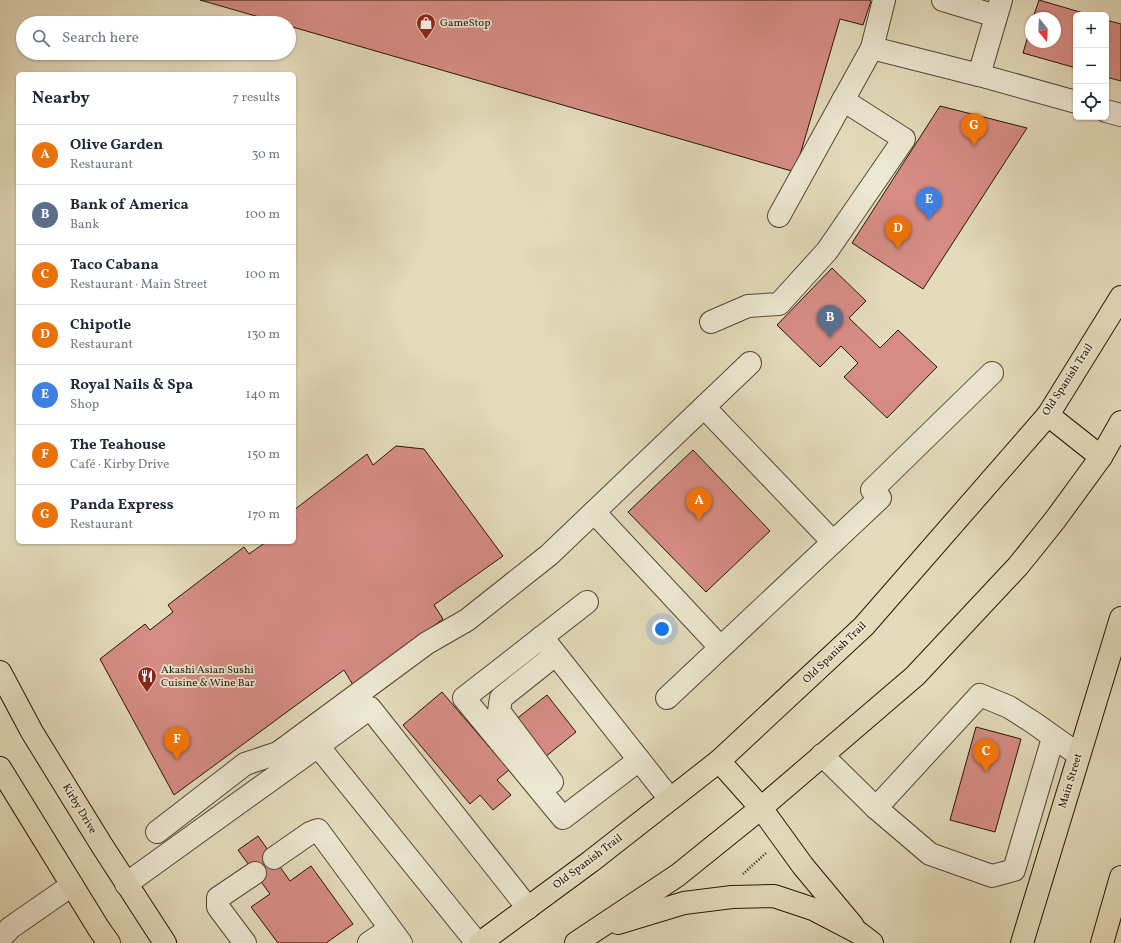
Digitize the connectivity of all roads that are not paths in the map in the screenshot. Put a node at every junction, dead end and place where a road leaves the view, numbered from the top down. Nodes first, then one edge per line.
1 (884, 0) edge
2 (944, 0) edge
3 (999, 8) edge
4 (872, 48) junction
5 (979, 75) junction
6 (843, 100) junction
7 (1073, 101) edge
8 (1109, 112) edge
9 (1121, 115) edge
10 (779, 216) dead end
11 (1121, 297) edge
12 (711, 322) dead end
13 (750, 363) dead end
14 (992, 373) dead end
15 (704, 407) junction
16 (1048, 415) junction
17 (1121, 422) edge
18 (1101, 457) junction
19 (594, 512) junction
20 (833, 542) junction
21 (587, 602) dead end
22 (1121, 618) edge
23 (542, 637) junction
24 (720, 647) junction
25 (555, 655) junction
26 (0, 672) edge
27 (666, 698) dead end
28 (1053, 738) junction
29 (313, 739) junction
30 (822, 755) junction
31 (1079, 755) junction
32 (639, 760) junction
33 (719, 761) junction
34 (0, 768) edge
35 (670, 799) junction
36 (761, 808) junction
37 (876, 808) junction
38 (573, 810) junction
39 (157, 832) dead end
40 (274, 858) dead end
41 (255, 873) dead end
42 (1121, 877) edge
43 (72, 884) junction
44 (126, 884) junction
45 (528, 908) junction
46 (3, 928) edge
47 (594, 930) junction
48 (395, 936) edge
49 (865, 938) edge
50 (109, 943) edge
51 (165, 943) edge
52 (245, 943) edge
53 (369, 943) edge
54 (477, 943) edge
55 (480, 943) edge
56 (576, 943) edge
57 (1022, 943) edge
58 (1102, 943) edge

1 - 4 lane
2 - 3 lane
3 - 5 lane
4 - 5 lane
4 - 6 lane
5 - 7 lane
6 - 10 lane
6 - 12 lane
8 - 9 lane
11 - 16 main road, Old Spanish Trail
13 - 15 lane
14 - 20 lane
15 - 19 lane
15 - 20 lane
16 - 18 main road
16 - 33 main road, Old Spanish Trail
17 - 18 main road
18 - 30 main road
19 - 24 lane
19 - 29 lane
20 - 24 lane
21 - 23 lane
22 - 31 main road, Main Street
23 - 25 lane
23 - 38 lane
24 - 27 lane
25 - 32 lane
25 - 38 lane
26 - 44 main road, Kirby Drive
28 - 31 lane
28 - 37 lane
28 - 37 lane
29 - 39 lane
29 - 44 lane
29 - 45 lane
29 - 54 lane
30 - 36 main road
30 - 37 lane
31 - 57 main road, Main Street
32 - 35 lane
32 - 38 lane
33 - 35 main road, Old Spanish Trail
33 - 36 main road
34 - 43 main road
35 - 45 main road, Old Spanish Trail
36 - 47 main road
36 - 49 main road
40 - 48 lane
41 - 52 lane
42 - 58 main road
43 - 46 lane
43 - 50 main road
44 - 51 main road, Kirby Drive
45 - 55 main road, Old Spanish Trail
47 - 49 main road
47 - 56 main road
48 - 53 lane

